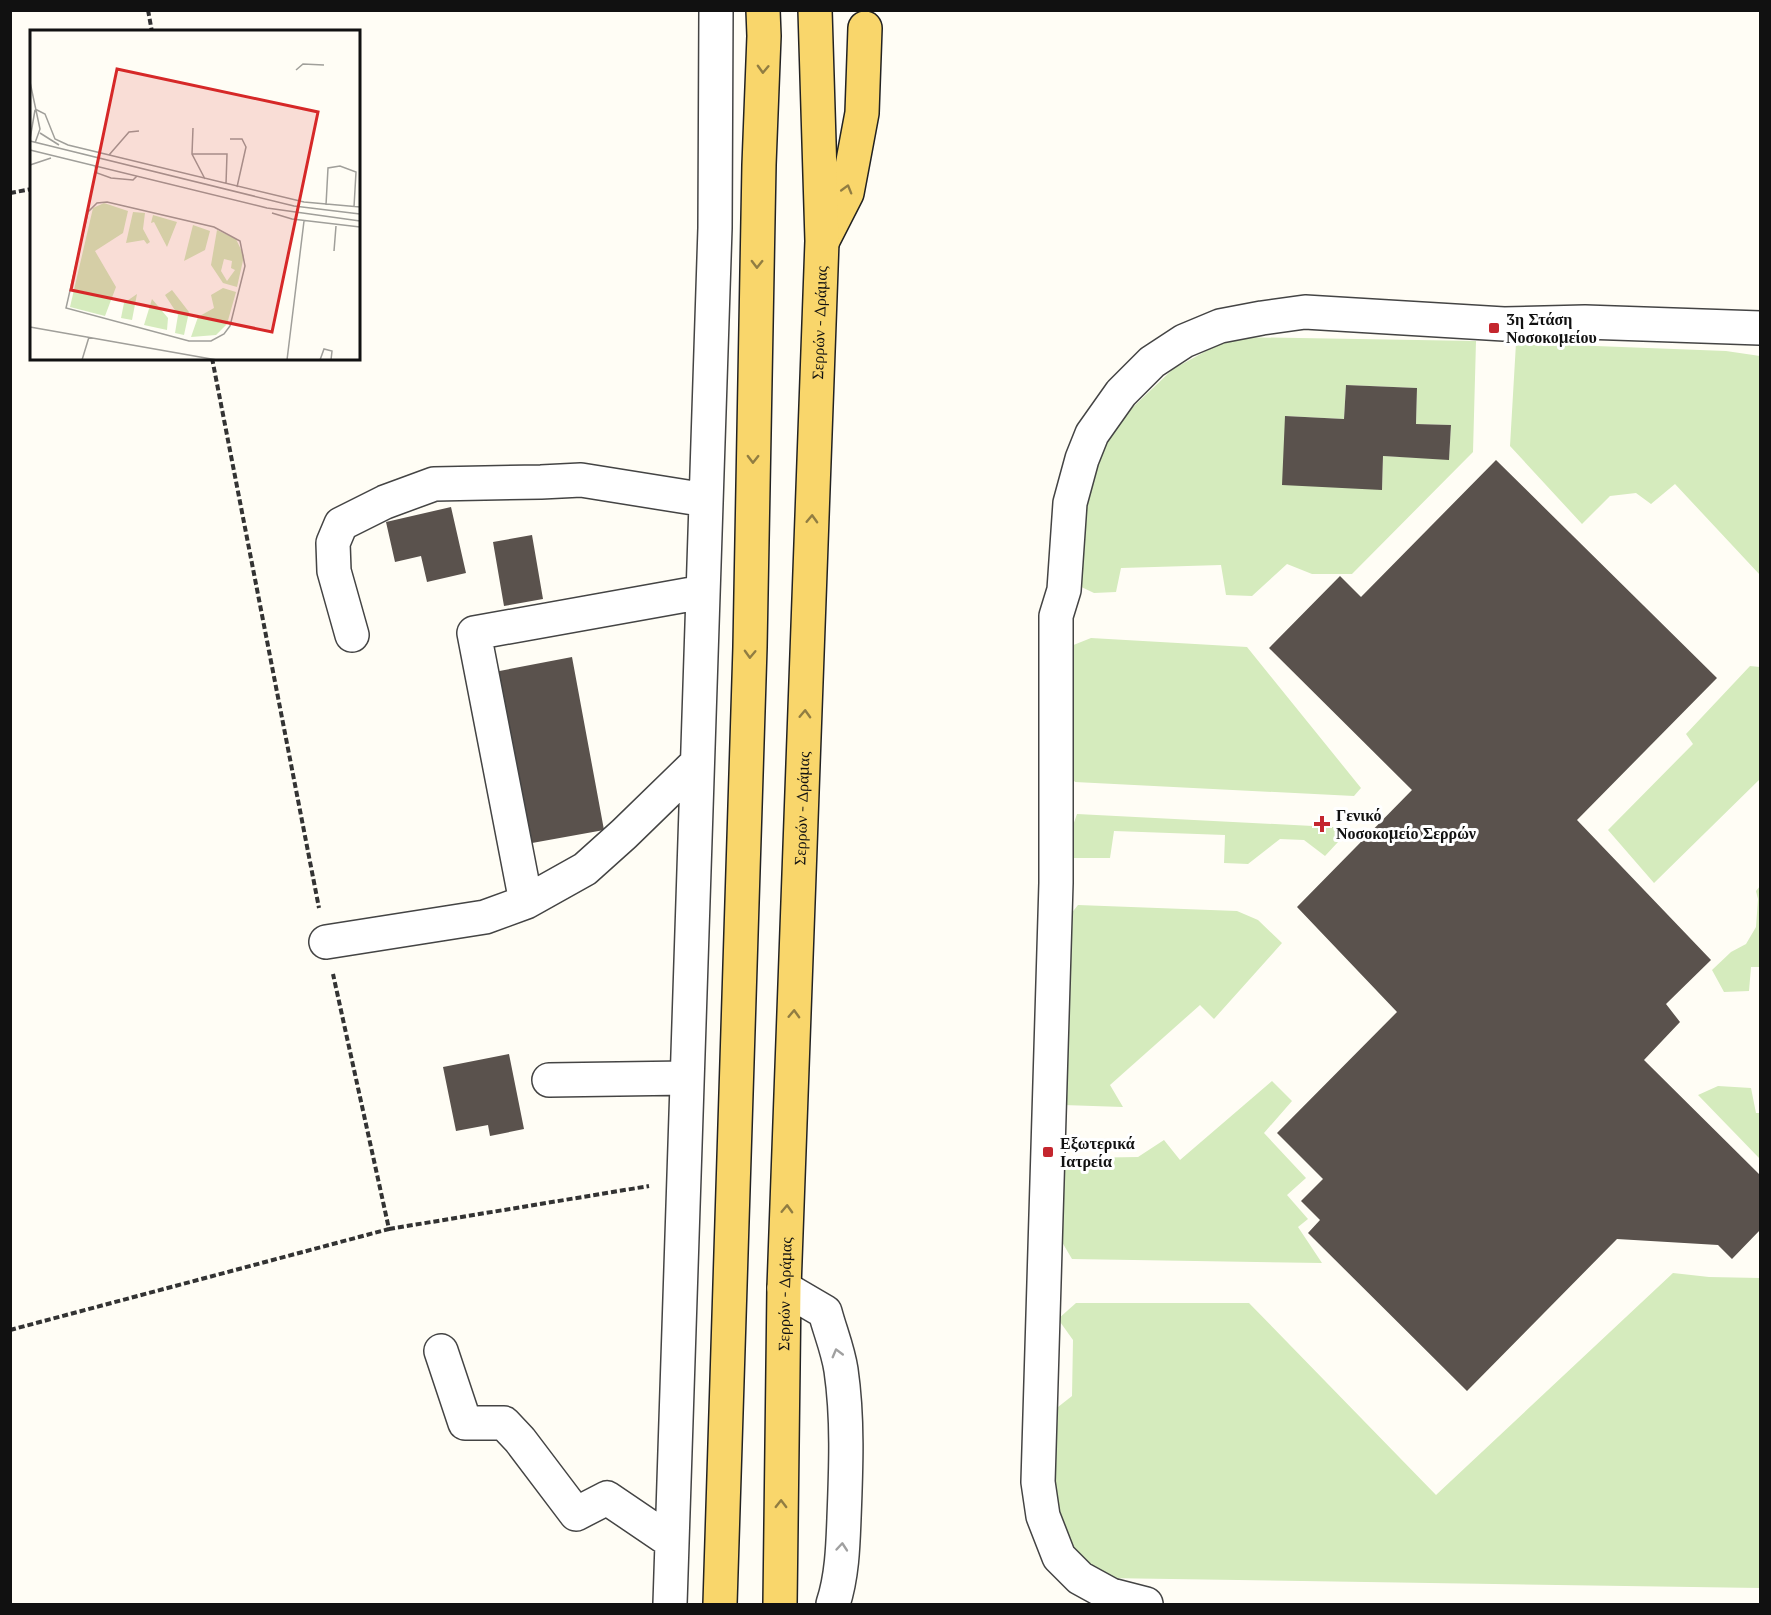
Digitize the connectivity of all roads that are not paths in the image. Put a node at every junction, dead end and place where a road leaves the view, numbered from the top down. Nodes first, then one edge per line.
1 (716, 10) edge
2 (763, 10) edge
3 (814, 10) edge
4 (865, 19) edge
5 (822, 241) junction
6 (1761, 328) edge
7 (706, 500) junction
8 (703, 592) junction
9 (352, 635) dead end
10 (698, 763) junction
11 (526, 902) junction
12 (326, 942) road end
13 (687, 1078) junction
14 (549, 1080) dead end
15 (784, 1288) junction
16 (441, 1351) dead end
17 (672, 1542) junction
18 (670, 1605) edge
19 (720, 1605) edge
20 (780, 1605) edge
21 (833, 1605) edge
22 (1146, 1605) edge

1 - 7 street
2 -> 19 main road
3 - 5 main road, Σερρών - Δράμας
5 -> 4 main road
15 -> 5 main road, Σερρών - Δράμας
6 - 22 street
7 - 8 street
7 - 9 street
8 - 10 street
8 - 11 street
10 - 11 street
10 - 13 street
11 - 12 street
13 - 14 street
13 - 17 street
20 -> 15 main road, Σερρών - Δράμας
21 -> 15 street
16 - 17 street
17 - 18 street

